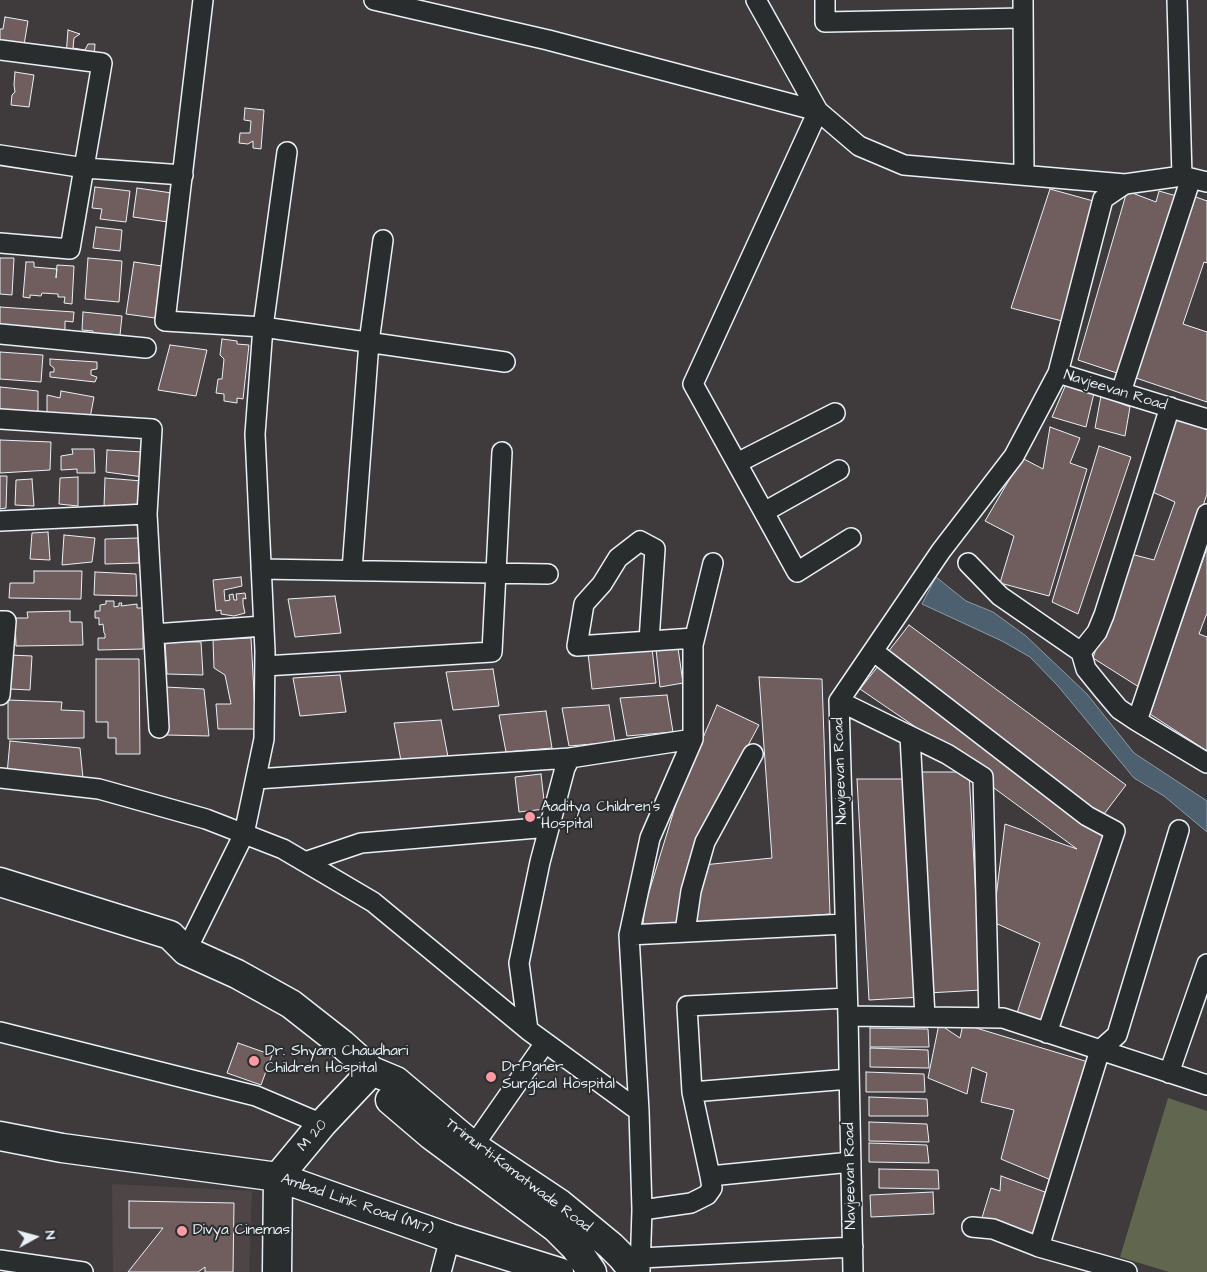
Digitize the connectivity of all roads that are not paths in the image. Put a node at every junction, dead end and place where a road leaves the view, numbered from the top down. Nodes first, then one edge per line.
1 (204, 0) edge
2 (374, 0) edge
3 (756, 0) edge
4 (825, 0) edge
5 (1177, 0) edge
6 (1023, 9) edge
7 (0, 50) edge
8 (818, 111) junction
9 (288, 152) dead end
10 (0, 155) edge
11 (84, 168) junction
12 (183, 175) junction
13 (1024, 175) junction
14 (1193, 178) edge
15 (1125, 184) junction
16 (383, 240) dead end
17 (0, 243) edge
18 (263, 327) junction
19 (0, 334) edge
20 (369, 342) junction
21 (146, 348) dead end
22 (505, 362) dead end
23 (1058, 372) junction
24 (1122, 392) junction
25 (1170, 407) junction
26 (835, 413) dead end
27 (0, 419) edge
28 (1207, 419) edge
29 (502, 452) dead end
30 (737, 463) junction
31 (839, 470) dead end
32 (764, 512) junction
33 (148, 514) junction
34 (1207, 514) edge
35 (0, 521) edge
36 (851, 538) dead end
37 (713, 563) dead end
38 (968, 563) dead end
39 (261, 568) junction
40 (352, 570) junction
41 (496, 573) junction
42 (548, 574) dead end
43 (0, 621) edge
44 (263, 626) junction
45 (154, 634) junction
46 (694, 638) junction
47 (649, 641) junction
48 (873, 651) junction
49 (1081, 652) junction
50 (265, 666) junction
51 (0, 695) edge
52 (839, 701) junction
53 (1137, 721) junction
54 (159, 728) dead end
55 (910, 736) junction
56 (693, 740) junction
57 (753, 754) dead end
58 (570, 758) junction
59 (1207, 763) edge
60 (0, 778) edge
61 (256, 779) junction
62 (549, 827) junction
63 (1180, 830) dead end
64 (244, 834) junction
65 (305, 862) junction
66 (0, 882) edge
67 (0, 898) edge
68 (845, 924) junction
69 (685, 932) junction
70 (629, 935) junction
71 (186, 951) junction
72 (1207, 964) edge
73 (847, 1007) junction
74 (925, 1017) junction
75 (989, 1018) junction
76 (528, 1030) junction
77 (0, 1032) edge
78 (1047, 1033) junction
79 (545, 1043) junction
80 (1100, 1050) junction
81 (372, 1071) junction
82 (1169, 1073) junction
83 (849, 1079) junction
84 (1207, 1085) edge
85 (692, 1092) junction
86 (639, 1111) junction
87 (322, 1124) junction
88 (1, 1137) edge
89 (468, 1153) junction
90 (851, 1162) junction
91 (710, 1176) junction
92 (278, 1177) junction
93 (642, 1210) junction
94 (972, 1227) dead end
95 (450, 1238) junction
96 (853, 1247) junction
97 (1039, 1247) junction
98 (0, 1260) edge
99 (638, 1267) edge
100 (81, 1272) edge
101 (277, 1272) edge
102 (442, 1272) edge
103 (559, 1272) edge
104 (592, 1272) edge
105 (853, 1272) edge
106 (1127, 1272) edge

1 - 12 street
2 - 8 street
3 - 8 street
4 - 6 street
5 - 14 street
6 - 13 street
7 - 11 street
8 - 13 street
8 - 30 street
9 - 18 street
10 - 11 street
11 - 12 street
11 - 17 street
12 - 18 street
13 - 15 street
14 - 15 street
14 - 24 street
15 - 23 street
16 - 20 street
18 - 20 street
18 - 39 street
19 - 21 street
20 - 22 street
20 - 40 street
23 - 24 street, Navjeevan Road
23 - 48 street, Navjeevan Road
24 - 25 street, Navjeevan Road
25 - 28 street, Navjeevan Road
25 - 49 street
26 - 30 street
27 - 33 street
29 - 41 street
30 - 32 street
31 - 32 street
32 - 36 street
33 - 35 street
33 - 45 street
34 - 53 street
37 - 46 street
38 - 49 street
39 - 40 street
39 - 44 street
40 - 41 street
41 - 42 street
41 - 50 street
43 - 51 street
44 - 45 street
44 - 50 street
45 - 54 street
46 - 47 street
46 - 56 street
47 - 47 street
48 - 52 street, Navjeevan Road
48 - 78 street
49 - 53 street
50 - 61 street
52 - 55 street
52 - 68 street, Navjeevan Road
53 - 59 street
55 - 74 street
55 - 75 street
56 - 58 street
56 - 70 street
57 - 69 street
58 - 61 street
58 - 62 street
60 - 64 street
61 - 64 street
62 - 65 street
62 - 76 street
63 - 80 street
64 - 65 street
64 - 71 street
65 - 76 street
66 - 71 street, Trimurti-Kamatwade Road
67 - 71 street, Trimurti-Kamatwade Road
68 - 69 street
68 - 73 street, Navjeevan Road
69 - 70 street
70 - 86 street
71 - 81 street, Trimurti-Kamatwade Road
72 - 82 street
73 - 74 street
73 - 83 street, Navjeevan Road
73 - 85 street
74 - 75 street
75 - 78 street
76 - 79 street
77 - 87 street
78 - 80 street
79 - 86 street
79 - 89 street
80 - 82 street
80 - 97 street
81 - 87 street, M 20
81 - 89 street, Trimurti-Kamatwade Road
82 - 84 street
83 - 85 street
83 - 90 street, Navjeevan Road
85 - 91 street
86 - 93 street
87 - 92 street, M 20
88 - 92 street, Ambad Link Road (M17)
89 - 99 street, Trimurti-Kamatwade Road
89 - 104 street, Trimurti-Kamatwade Road
90 - 91 street
90 - 96 street, Navjeevan Road
91 - 93 street
92 - 95 street, Ambad Link Road (M17)
92 - 101 street
93 - 99 street
94 - 97 street
95 - 102 street
95 - 103 street, Ambad Link Road (M17)
96 - 99 street
96 - 105 street, Navjeevan Road
97 - 106 street
98 - 100 street

